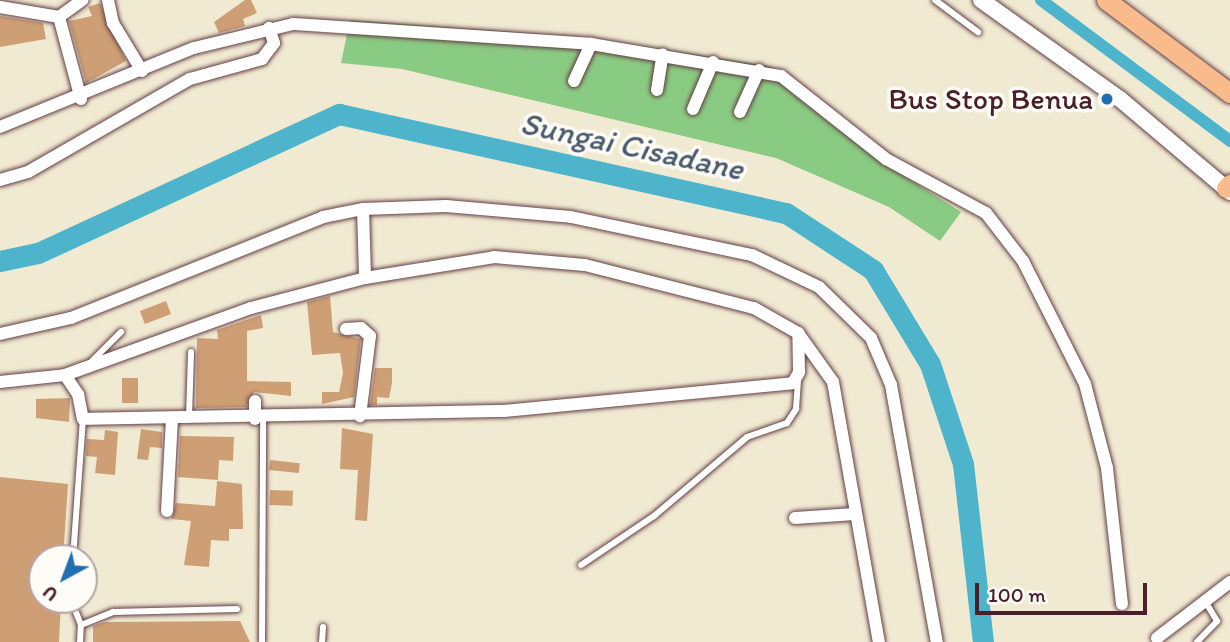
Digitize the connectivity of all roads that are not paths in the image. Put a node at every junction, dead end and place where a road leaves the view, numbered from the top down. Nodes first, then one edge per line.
1 (82, 0) edge
2 (108, 0) edge
3 (935, 0) edge
4 (981, 0) edge
5 (1106, 0) edge
6 (0, 7) edge
7 (59, 17) junction
8 (269, 28) junction
9 (978, 32) dead end
10 (591, 44) junction
11 (663, 54) junction
12 (713, 62) junction
13 (759, 70) junction
14 (142, 71) junction
15 (574, 80) dead end
16 (656, 90) dead end
17 (1230, 93) edge
18 (81, 99) junction
19 (694, 109) dead end
20 (740, 111) dead end
21 (0, 127) edge
22 (0, 180) edge
23 (1229, 188) edge
24 (363, 209) junction
25 (365, 278) junction
26 (346, 329) dead end
27 (121, 332) dead end
28 (797, 333) junction
29 (0, 334) edge
30 (191, 352) dead end
31 (89, 365) junction
32 (65, 374) junction
33 (797, 380) junction
34 (0, 382) edge
35 (254, 401) dead end
36 (360, 416) junction
37 (172, 418) junction
38 (83, 419) junction
39 (189, 419) junction
40 (259, 419) junction
41 (167, 511) dead end
42 (856, 514) junction
43 (795, 518) dead end
44 (74, 544) edge
45 (581, 565) dead end
46 (1230, 582) edge
47 (1205, 601) junction
48 (1122, 604) dead end
49 (237, 609) dead end
50 (72, 614) edge
51 (81, 625) junction
52 (323, 626) dead end
53 (1154, 640) edge
54 (80, 642) edge
55 (262, 642) edge
56 (322, 642) edge
57 (879, 642) edge
58 (937, 642) edge
59 (1197, 642) edge

1 - 7 street
2 - 14 street
3 - 9 lane
4 - 23 street
5 - 17 main road
6 - 7 street
7 - 18 street
8 - 10 street
8 - 14 street
8 - 22 street
10 - 11 street
10 - 15 street
11 - 12 street
11 - 16 street
12 - 13 street
12 - 19 street
13 - 20 street
13 - 48 street
14 - 18 street
18 - 21 street
24 - 25 street
24 - 29 street
24 - 58 street
25 - 28 street
25 - 31 street
26 - 36 street
27 - 31 lane
28 - 33 street
28 - 42 street
30 - 39 lane
31 - 32 street
32 - 34 street
32 - 38 street
33 - 36 street
33 - 45 lane
35 - 40 street
36 - 40 street
37 - 38 street
37 - 39 street
37 - 41 street
38 - 44 lane
39 - 40 street
40 - 55 lane
42 - 43 street
42 - 57 street
46 - 47 street
47 - 53 street
47 - 59 lane
49 - 51 lane
50 - 51 lane
51 - 54 lane
52 - 56 lane

